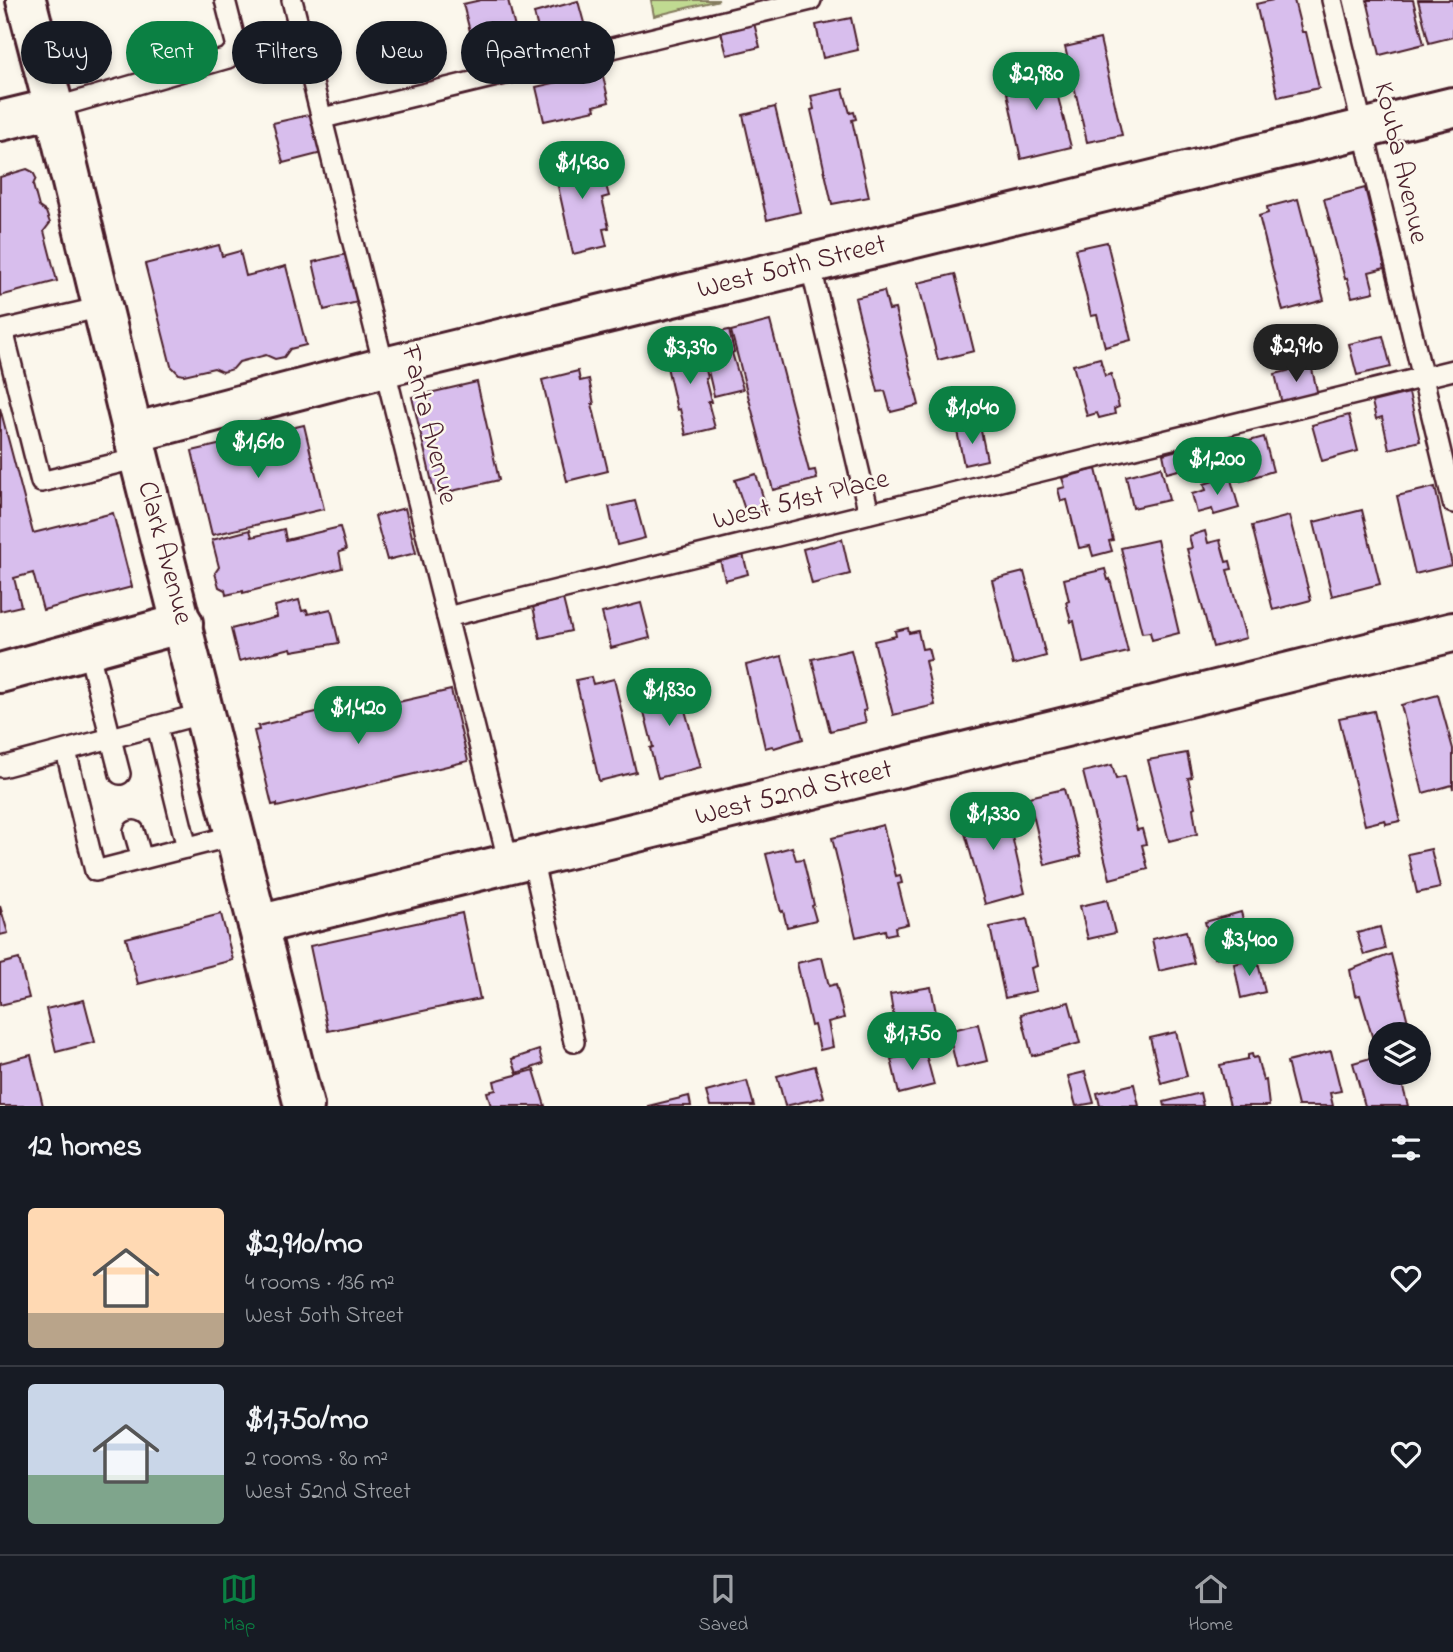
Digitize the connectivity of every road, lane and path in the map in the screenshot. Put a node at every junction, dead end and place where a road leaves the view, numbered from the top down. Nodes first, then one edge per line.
1 (26, 0) edge
2 (225, 0) edge
3 (292, 0) edge
4 (811, 0) edge
5 (1332, 0) edge
6 (1453, 107) edge
7 (54, 108) junction
8 (323, 118) junction
9 (0, 121) edge
10 (1363, 129) junction
11 (810, 263) junction
12 (102, 307) junction
13 (385, 367) junction
14 (1453, 370) edge
15 (1422, 377) junction
16 (136, 445) junction
17 (1453, 503) edge
18 (869, 513) junction
19 (447, 617) junction
20 (183, 623) junction
21 (1453, 632) edge
22 (88, 649) junction
23 (0, 673) edge
24 (205, 713) junction
25 (157, 726) junction
26 (111, 739) junction
27 (66, 751) junction
28 (2, 767) dead end
29 (120, 774) dead end
30 (134, 831) dead end
31 (236, 835) junction
32 (187, 848) junction
33 (142, 859) junction
34 (521, 861) junction
35 (258, 925) junction
36 (574, 1042) dead end
37 (304, 1106) edge

1 - 7 street, Clark Avenue
2 - 7 lane
3 - 8 lane, Fanta Avenue
4 - 8 lane
5 - 10 lane, Kouba Avenue
6 - 10 street, West 50th Street
7 - 9 street
7 - 12 street, Clark Avenue
8 - 13 lane, Fanta Avenue
10 - 11 street, West 50th Street
10 - 15 lane, Kouba Avenue
11 - 13 street, West 50th Street
11 - 18 lane
12 - 16 street, Clark Avenue
12 - 16 lane
13 - 16 street, West 50th Street
13 - 19 lane, Fanta Avenue
14 - 15 lane, West 51st Place
15 - 17 lane, Kouba Avenue
15 - 18 lane, West 51st Place
16 - 20 street, Clark Avenue
18 - 19 lane, West 51st Place
19 - 34 lane, Fanta Avenue
20 - 22 street
20 - 24 street, Clark Avenue
21 - 34 street, West 52nd Street
22 - 23 street
22 - 26 lane
24 - 25 lane
24 - 31 street, Clark Avenue
25 - 26 lane
25 - 32 lane
26 - 27 lane
26 - 29 lane
27 - 28 lane
27 - 33 lane
30 - 33 lane
31 - 32 lane
31 - 35 street, Clark Avenue
32 - 33 lane
34 - 35 street, West 52nd Street
34 - 36 lane, Fanta Avenue
35 - 37 street, Clark Avenue

